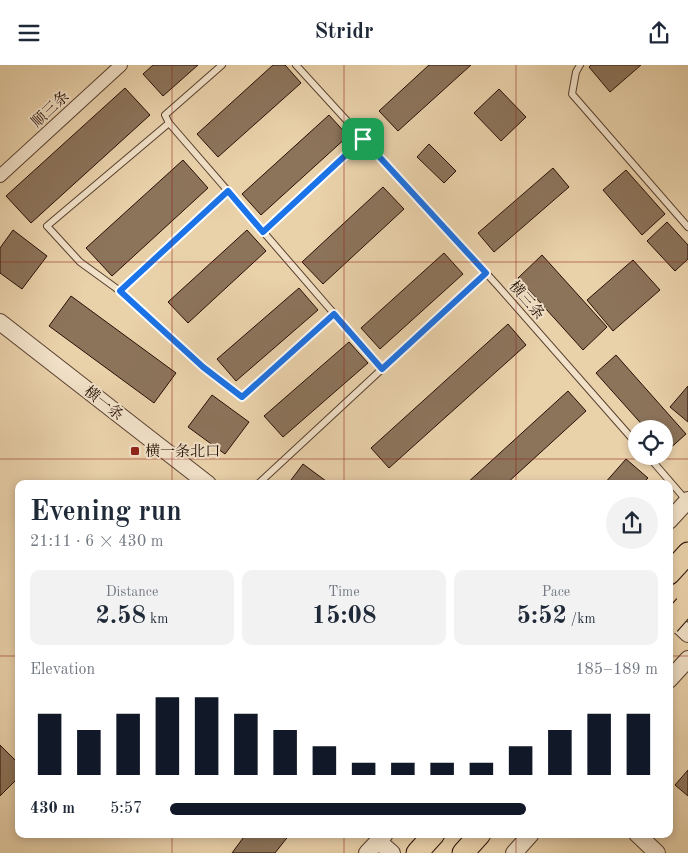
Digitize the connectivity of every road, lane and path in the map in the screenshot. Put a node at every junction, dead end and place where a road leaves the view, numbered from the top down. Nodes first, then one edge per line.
1 (121, 65) edge
2 (222, 65) edge
3 (296, 65) edge
4 (580, 65) edge
5 (169, 123) junction
6 (363, 139) junction
7 (0, 176) edge
8 (228, 191) junction
9 (688, 227) edge
10 (263, 232) junction
11 (486, 273) junction
12 (120, 291) junction
13 (334, 314) junction
14 (0, 322) edge
15 (382, 369) junction
16 (628, 434) edge
17 (656, 465) edge
18 (203, 480) edge
19 (262, 480) edge
20 (669, 480) edge
21 (673, 484) edge
22 (688, 501) edge
23 (673, 517) edge
24 (688, 553) edge
25 (673, 570) edge
26 (681, 609) edge
27 (673, 619) edge
28 (688, 633) edge
29 (688, 659) edge
30 (673, 676) edge
31 (381, 838) edge
32 (383, 838) edge
33 (430, 838) edge
34 (476, 838) edge
35 (527, 838) edge
36 (641, 838) edge
37 (367, 853) edge
38 (392, 853) edge
39 (416, 853) edge
40 (463, 853) edge
41 (514, 853) edge
42 (657, 853) edge

1 - 7 street, 顺三条
2 - 5 lane
3 - 6 lane, 横三条
4 - 9 lane
5 - 8 lane
5 - 12 lane
6 - 10 lane
6 - 11 lane, 横三条
8 - 10 lane
8 - 12 lane
10 - 13 lane
11 - 15 lane
11 - 16 lane, 横三条
12 - 13 lane
13 - 15 lane
14 - 18 street, 横一条
15 - 19 lane
17 - 20 lane
21 - 22 lane
22 - 23 street
24 - 25 highway
26 - 27 highway, bridge
26 - 28 street
29 - 30 street
31 - 37 street
32 - 38 street
33 - 39 highway
34 - 40 highway
35 - 41 street
36 - 42 street

